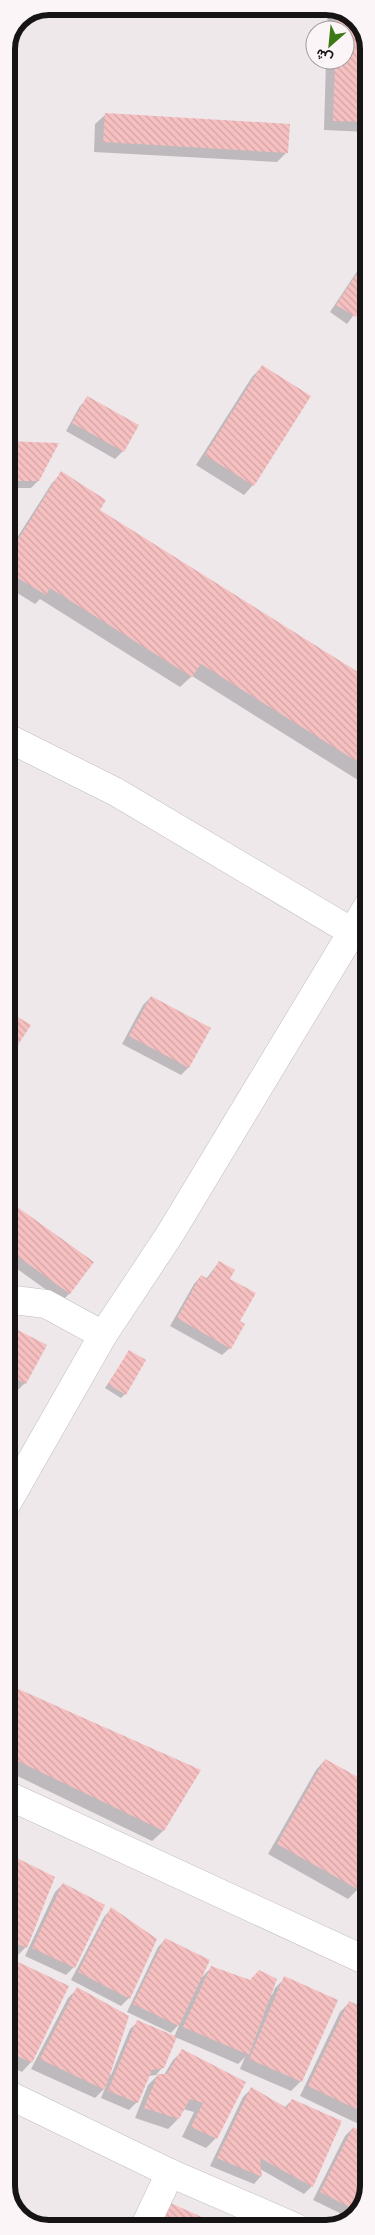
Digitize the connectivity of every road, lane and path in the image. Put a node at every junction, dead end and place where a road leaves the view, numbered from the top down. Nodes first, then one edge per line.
1 (15, 742) edge
2 (360, 936) edge
3 (15, 1300) edge
4 (104, 1335) junction
5 (15, 1489) edge
6 (15, 1799) edge
7 (360, 1958) edge
8 (15, 2098) edge
9 (170, 2173) junction
10 (148, 2220) edge
11 (279, 2220) edge

1 - 2 street
2 - 4 street
3 - 4 street
4 - 5 street
6 - 7 street
8 - 9 street
9 - 10 street
9 - 11 street

